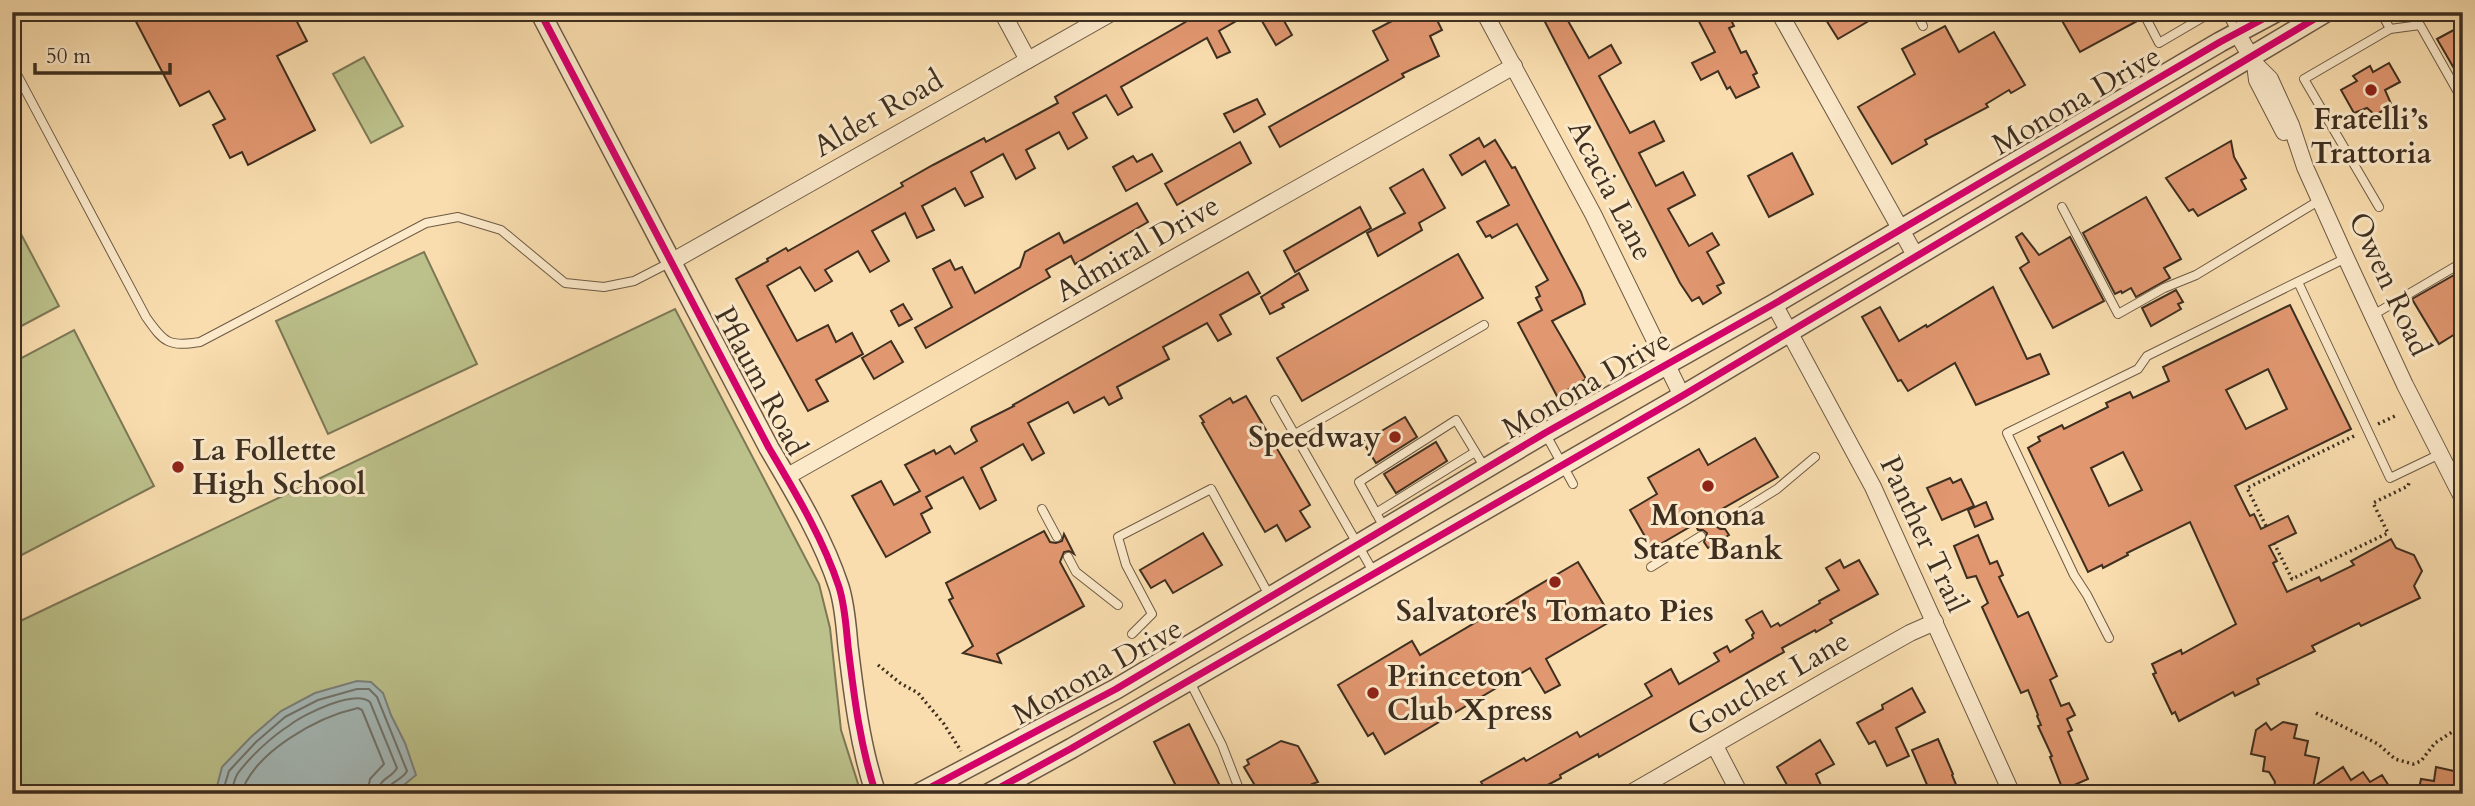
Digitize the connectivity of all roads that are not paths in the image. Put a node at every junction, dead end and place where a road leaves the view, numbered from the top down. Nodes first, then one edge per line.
1 (541, 12) edge
2 (1002, 12) edge
3 (1113, 12) edge
4 (1484, 12) edge
5 (1779, 12) edge
6 (1916, 12) edge
7 (2212, 12) edge
8 (2226, 12) edge
9 (2276, 12) edge
10 (2326, 12) edge
11 (2381, 12) edge
12 (2147, 20) dead end
13 (1923, 26) dead end
14 (2390, 29) junction
15 (2237, 33) junction
16 (1028, 60) junction
17 (2253, 60) junction
18 (12, 65) edge
19 (1514, 66) junction
20 (2463, 101) edge
21 (2320, 200) junction
22 (2062, 207) dead end
23 (2378, 207) dead end
24 (1901, 228) junction
25 (1915, 255) junction
26 (2346, 258) junction
27 (671, 262) junction
28 (2463, 262) edge
29 (2298, 282) junction
30 (1774, 304) junction
31 (2373, 315) junction
32 (1484, 325) dead end
33 (1790, 331) junction
34 (1667, 363) junction
35 (1682, 396) junction
36 (1275, 400) dead end
37 (1545, 433) junction
38 (1295, 434) junction
39 (2440, 454) junction
40 (1815, 457) dead end
41 (1480, 460) junction
42 (1563, 464) junction
43 (786, 477) junction
44 (1573, 484) dead end
45 (2463, 499) edge
46 (1042, 509) dead end
47 (1381, 521) junction
48 (1722, 523) dead end
49 (1701, 536) dead end
50 (1058, 537) dead end
51 (1359, 545) junction
52 (1068, 557) dead end
53 (1651, 567) dead end
54 (1374, 573) junction
55 (1271, 598) junction
56 (1118, 605) dead end
57 (1936, 622) junction
58 (1132, 634) dead end
59 (2109, 638) dead end
60 (1189, 680) junction
61 (1715, 746) junction
62 (876, 794) edge
63 (918, 794) edge
64 (988, 794) edge
65 (1241, 794) edge
66 (1629, 794) edge
67 (1740, 794) edge
68 (2012, 794) edge

1 - 27 street, Pflaum Road
2 - 16 street
3 - 16 street, Alder Road
4 - 19 street, Acacia Lane
5 - 24 street
6 - 13 lane
7 - 12 lane
8 - 15 lane
9 - 15 street, Monona Drive
10 - 17 street, Monona Drive
11 - 14 lane
14 - 20 lane
14 - 23 lane
15 - 17 street, Owen Road
15 - 24 street, Monona Drive
16 - 27 street, Alder Road
17 - 21 street, Owen Road
17 - 25 street, Monona Drive
18 - 27 lane
19 - 34 street, Acacia Lane
19 - 43 street, Admiral Drive
21 - 22 lane
21 - 26 street, Owen Road
24 - 25 street
24 - 30 street, Monona Drive
25 - 33 street, Monona Drive
26 - 29 lane
26 - 31 street, Owen Road
27 - 43 street, Pflaum Road
28 - 31 lane
29 - 39 lane
29 - 59 lane
30 - 33 street, Panther Trail
30 - 34 street, Monona Drive
31 - 39 street, Owen Road
32 - 38 lane
33 - 35 street, Monona Drive
33 - 57 street, Panther Trail
34 - 35 street, Acacia Lane
34 - 37 street, Monona Drive
35 - 42 street, Monona Drive
36 - 38 lane
37 - 41 street, Monona Drive
37 - 42 lane
38 - 51 lane
39 - 45 street, Owen Road
40 - 48 lane
41 - 47 street, Monona Drive
41 - 47 lane
42 - 44 lane
42 - 54 street, Monona Drive
43 - 62 street, Pflaum Road
46 - 50 lane
47 - 51 street, Monona Drive
49 - 53 lane
51 - 54 lane
51 - 55 street, Monona Drive
52 - 56 lane
54 - 60 street, Monona Drive
55 - 58 lane
55 - 63 street, Monona Drive
57 - 61 street, Goucher Lane
57 - 68 street, Panther Trail
60 - 64 street, Monona Drive
60 - 65 lane
61 - 66 street, Goucher Lane
61 - 67 street

